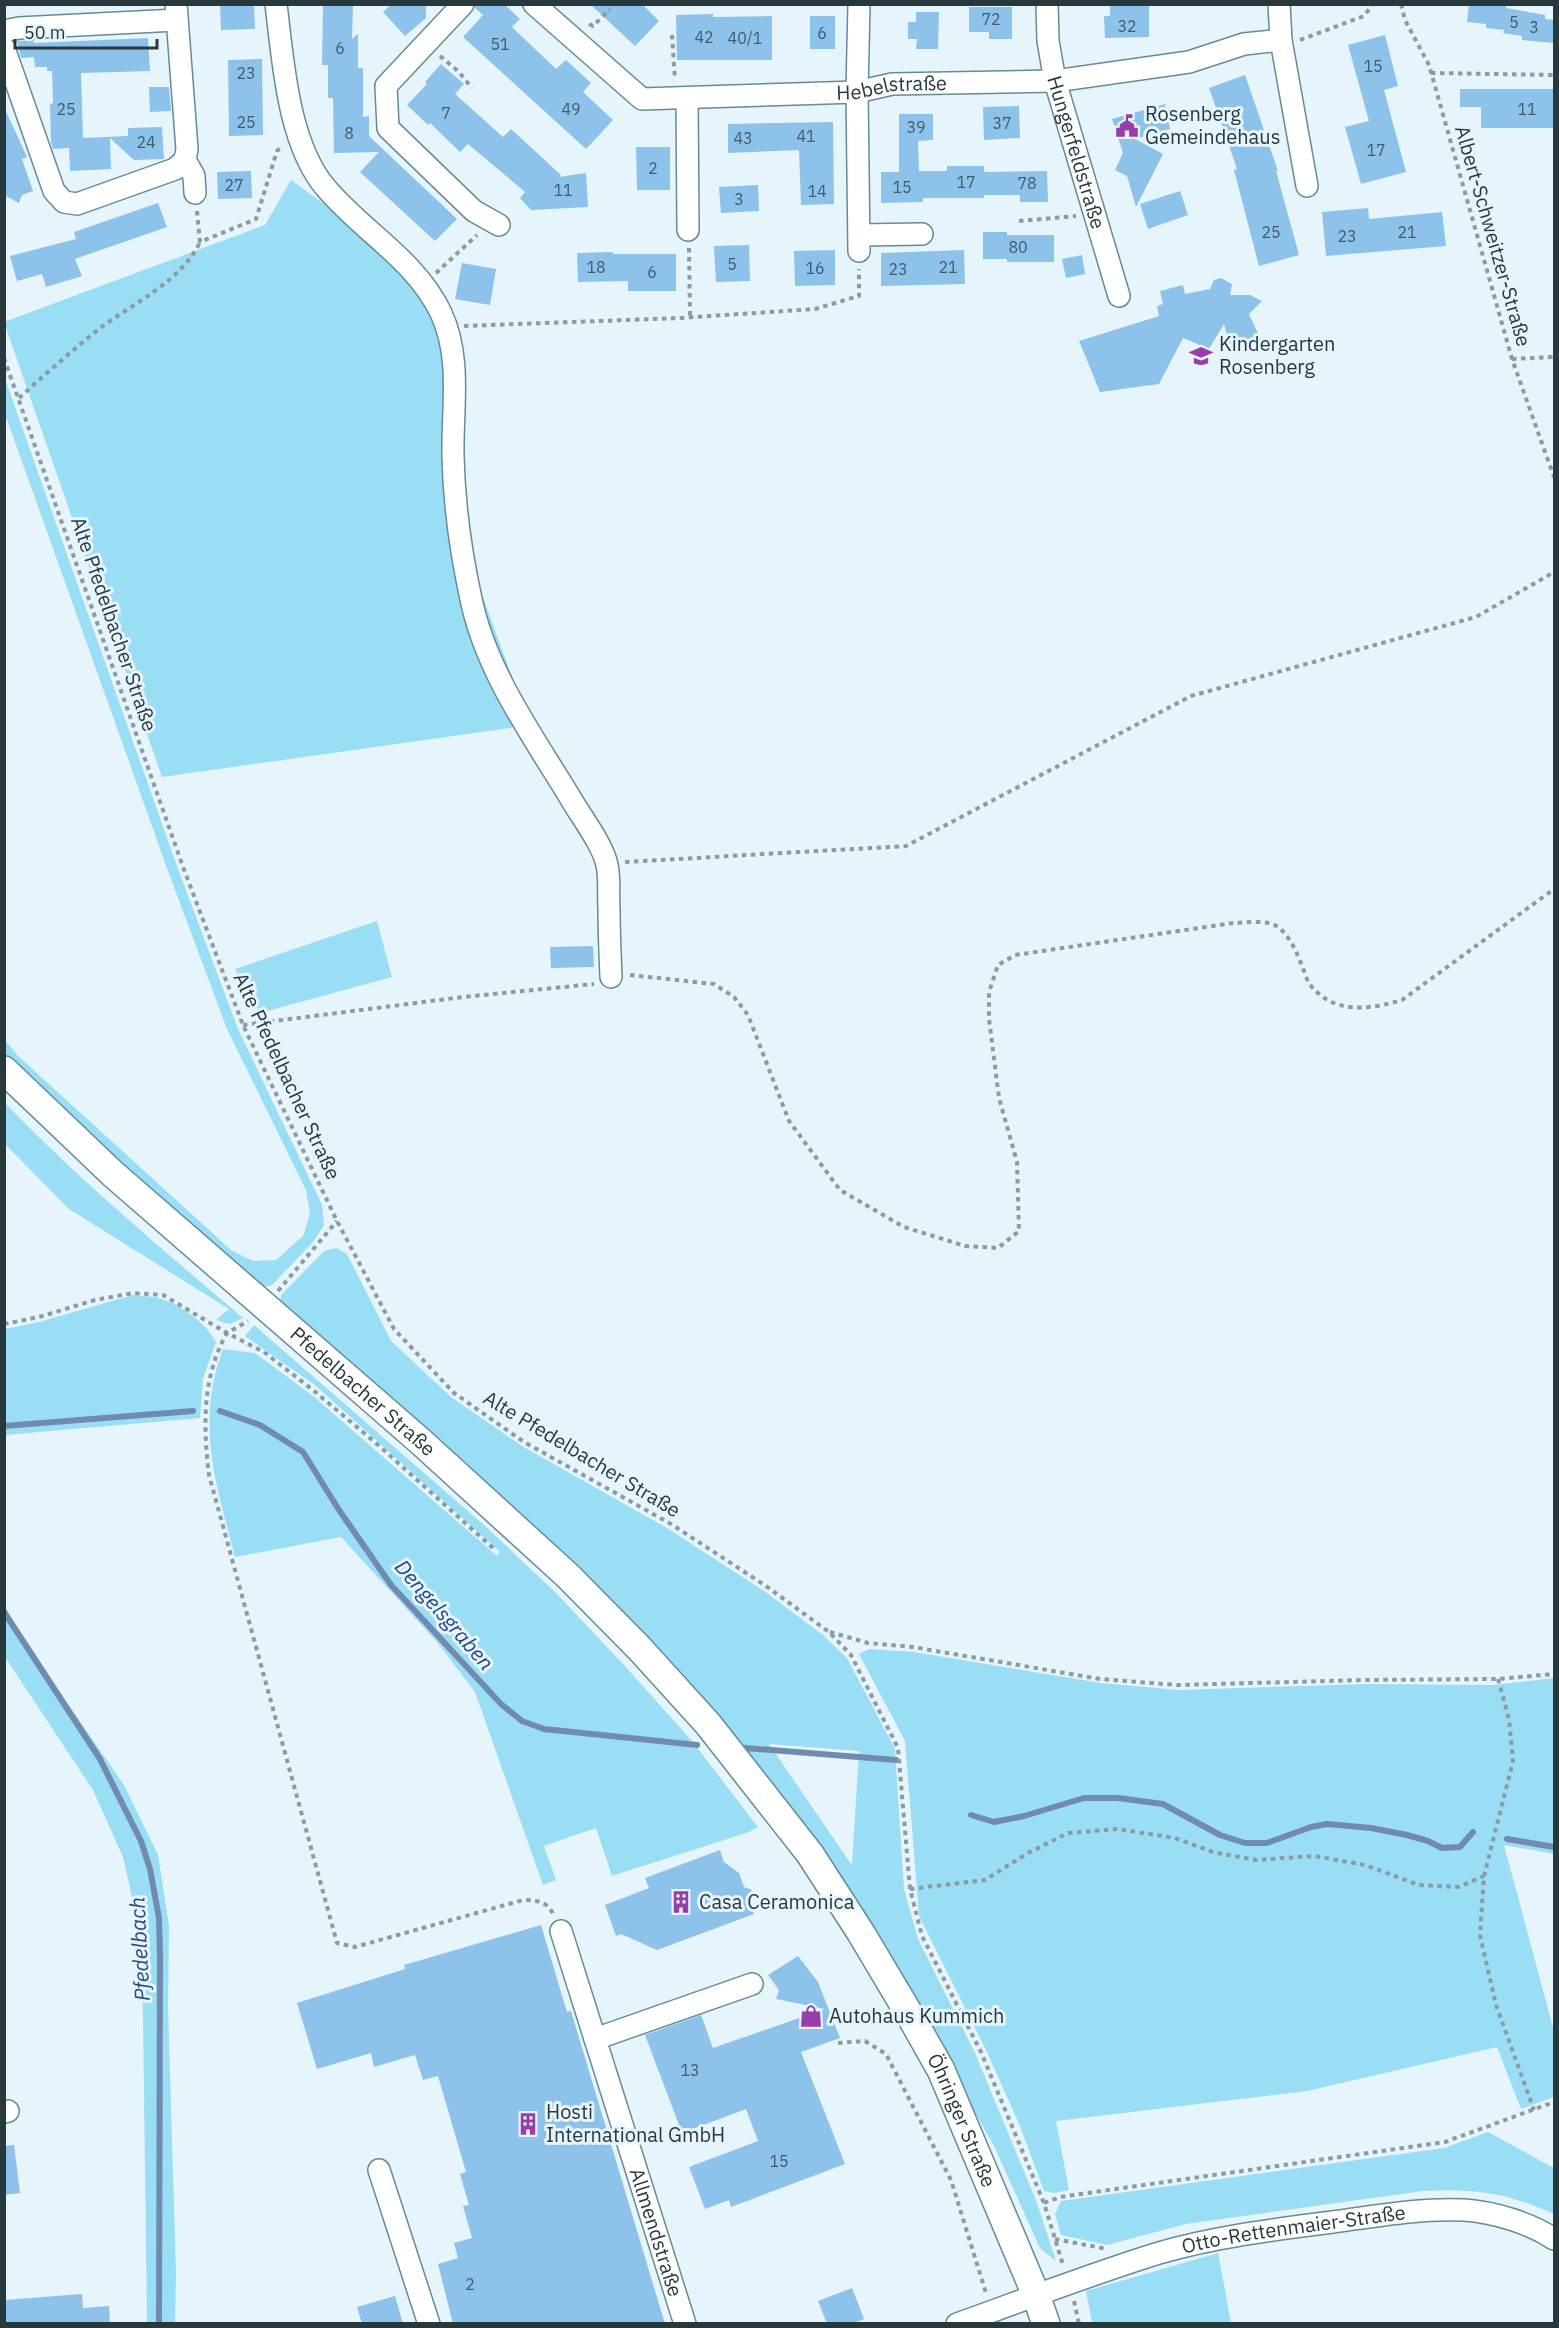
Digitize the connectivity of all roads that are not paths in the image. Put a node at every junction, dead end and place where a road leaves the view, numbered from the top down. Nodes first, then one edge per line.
1 (276, 4) edge
2 (463, 4) edge
3 (534, 4) edge
4 (859, 4) edge
5 (1047, 4) edge
6 (1279, 4) edge
7 (177, 12) edge
8 (4, 32) edge
9 (1281, 40) junction
10 (4, 48) edge
11 (1055, 81) junction
12 (857, 92) junction
13 (682, 99) junction
14 (185, 160) junction
15 (1307, 186) dead end
16 (195, 193) road end
17 (499, 225) road end
18 (688, 230) road end
19 (922, 234) dead end
20 (1119, 296) dead end
21 (611, 977) road end
22 (4, 1070) edge
23 (708, 1724) joint
24 (561, 1931) road end
25 (752, 1984) dead end
26 (595, 2038) junction
27 (379, 2170) dead end
28 (1554, 2238) edge
29 (1036, 2295) junction
30 (429, 2324) edge
31 (685, 2324) edge
32 (957, 2324) edge
33 (1046, 2324) edge

1 - 21 street
2 - 17 street
3 - 13 street, Hebelstraße
4 - 12 street
5 - 11 street, Hungerfeldstraße
6 - 9 street
7 - 8 street
7 - 14 street
9 - 11 street, Hebelstraße
9 - 15 street
10 - 14 street
11 - 12 street, Hebelstraße
11 - 20 street, Hungerfeldstraße
12 - 13 street, Hebelstraße
12 - 19 street
13 - 18 street
14 - 16 street
22 - 23 main road, Pfedelbacher Straße
23 - 29 main road, Öhringer Straße
24 - 26 street, Allmendstraße
25 - 26 street
26 - 31 street, Allmendstraße
27 - 30 street
28 - 29 street, Otto-Rettenmaier-Straße
29 - 32 street
29 - 33 main road, Öhringer Straße

